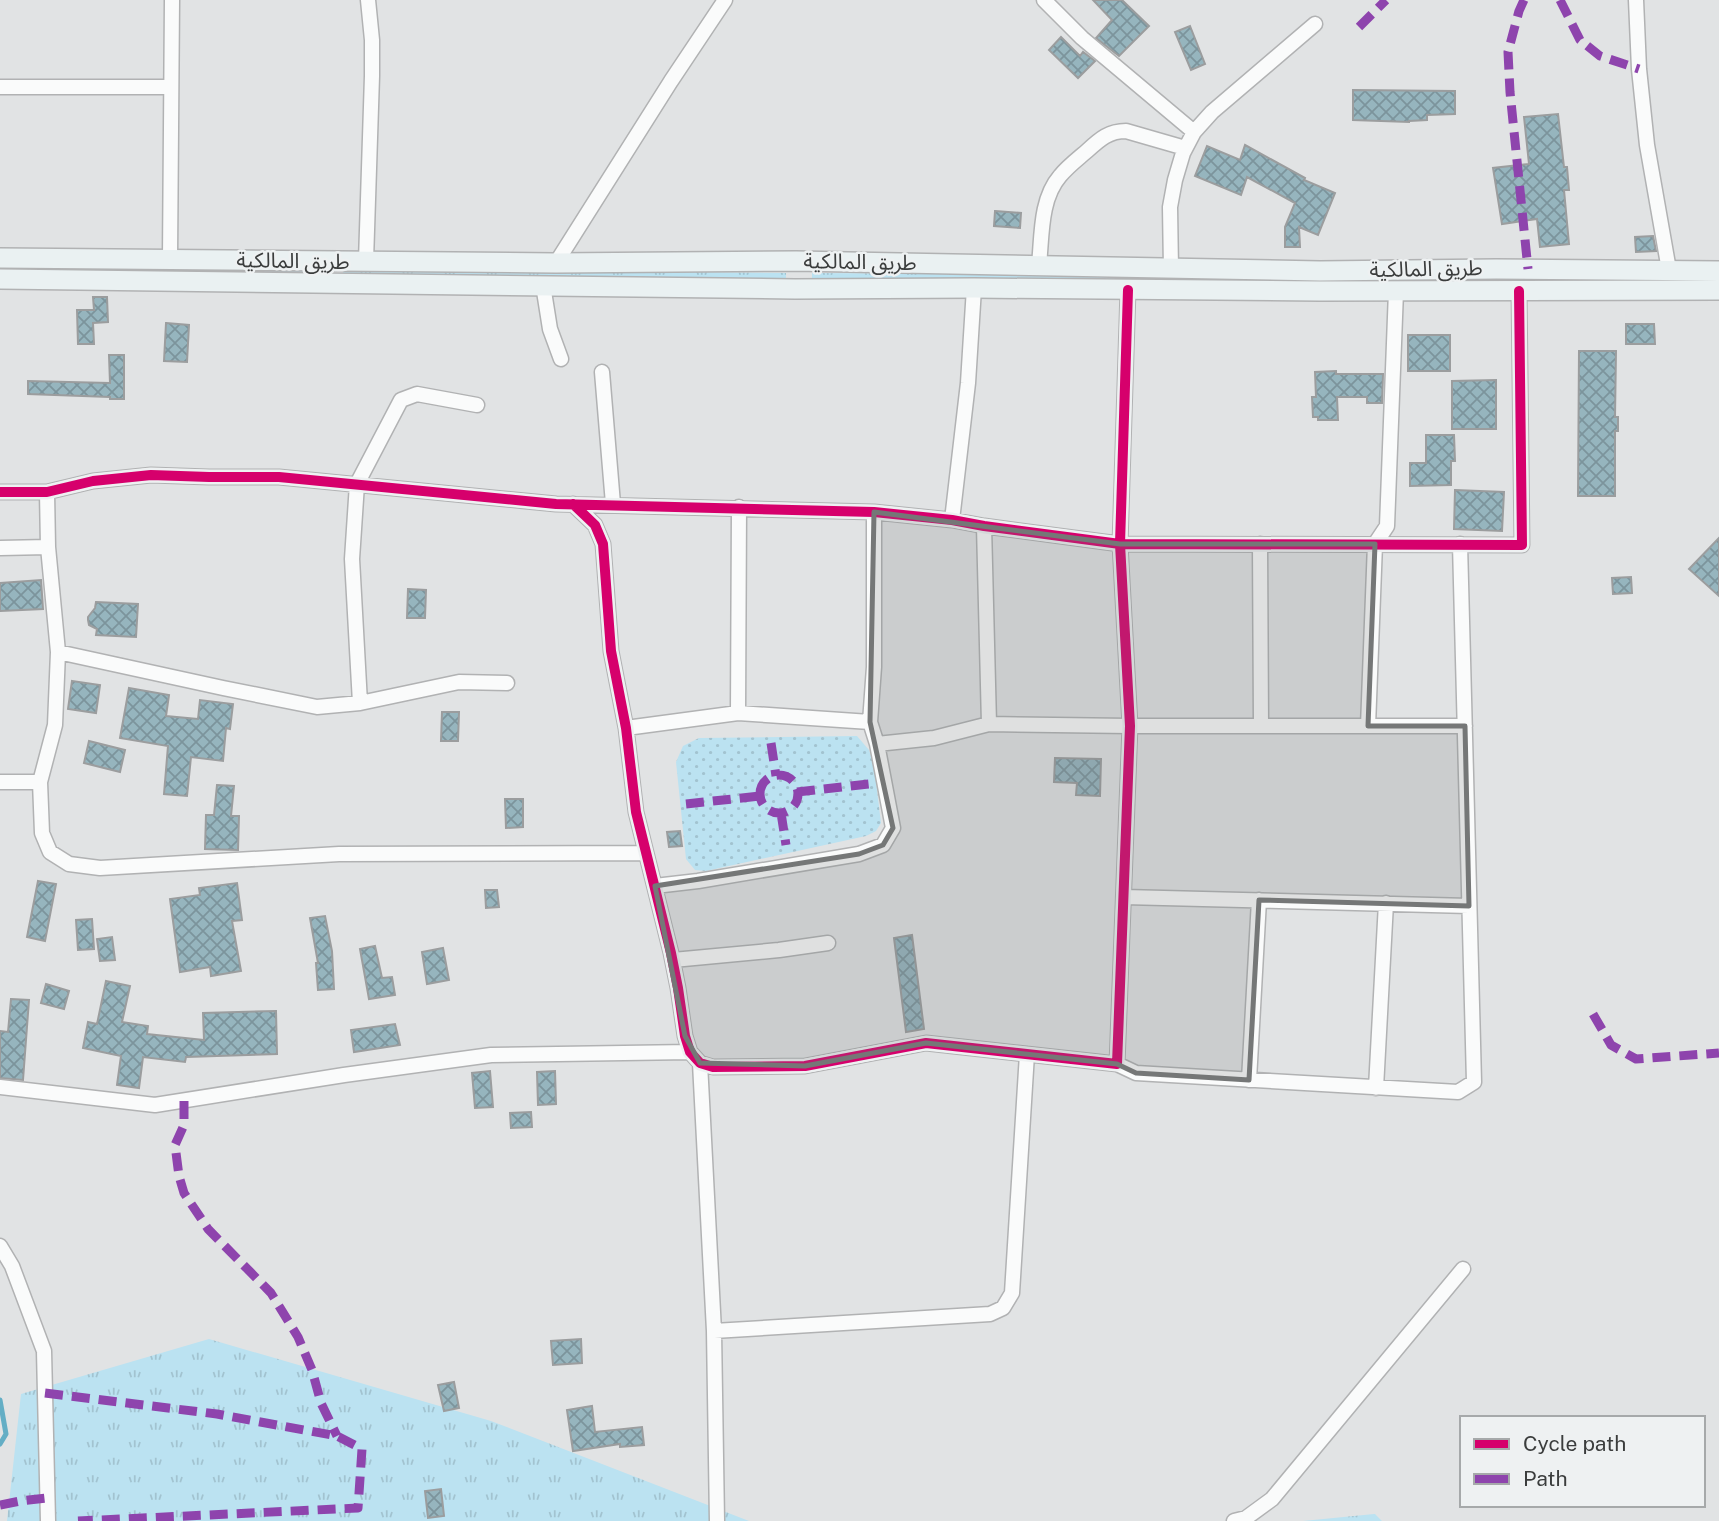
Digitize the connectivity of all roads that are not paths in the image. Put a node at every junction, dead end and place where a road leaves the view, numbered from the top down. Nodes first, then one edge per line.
1 (172, 0) edge
2 (368, 0) edge
3 (726, 0) edge
4 (1044, 0) edge
5 (1636, 0) edge
6 (1315, 24) dead end
7 (0, 87) edge
8 (170, 87) junction
9 (1194, 132) junction
10 (1185, 148) junction
11 (4, 258) edge
12 (170, 260) junction
13 (329, 261) junction
14 (366, 261) junction
15 (796, 261) junction
16 (556, 263) junction
17 (1039, 265) junction
18 (1171, 269) junction
19 (1496, 269) junction
20 (1670, 270) junction
21 (1321, 271) junction
22 (1719, 271) edge
23 (4, 279) edge
24 (169, 280) junction
25 (328, 282) junction
26 (542, 285) junction
27 (974, 288) junction
28 (795, 289) junction
29 (1128, 290) junction
30 (1496, 290) junction
31 (1719, 290) edge
32 (1320, 291) junction
33 (1396, 291) junction
34 (1519, 291) junction
35 (561, 359) dead end
36 (602, 372) dead end
37 (477, 405) dead end
38 (357, 484) junction
39 (0, 492) edge
40 (47, 492) junction
41 (573, 504) junction
42 (612, 504) junction
43 (739, 508) junction
44 (874, 512) junction
45 (952, 520) junction
46 (984, 526) junction
47 (1120, 544) junction
48 (1260, 544) junction
49 (1376, 544) junction
50 (1460, 544) junction
51 (48, 547) junction
52 (0, 548) edge
53 (58, 652) junction
54 (507, 683) dead end
55 (360, 703) junction
56 (738, 713) junction
57 (870, 722) junction
58 (989, 724) junction
59 (1130, 726) junction
60 (1261, 726) junction
61 (1368, 726) junction
62 (1465, 726) junction
63 (626, 728) junction
64 (877, 744) junction
65 (0, 782) edge
66 (40, 782) junction
67 (646, 853) junction
68 (655, 886) junction
69 (1124, 897) junction
70 (1259, 900) junction
71 (1386, 904) junction
72 (1469, 906) junction
73 (828, 943) dead end
74 (673, 960) junction
75 (1027, 1054) junction
76 (695, 1058) junction
77 (1117, 1064) junction
78 (1249, 1080) junction
79 (0, 1087) edge
80 (1376, 1088) junction
81 (0, 1246) edge
82 (1463, 1269) dead end
83 (714, 1331) junction
84 (48, 1521) edge
85 (717, 1521) edge
86 (1234, 1521) edge

1 - 8 street
2 - 14 street
3 - 16 street
4 - 9 street
5 - 20 street
6 - 9 street
7 - 8 street
8 - 12 street
9 - 10 street
10 - 17 street
10 - 18 street
11 - 12 main road, طريق المالكية
11 - 23 main road
12 - 13 main road, طريق المالكية
12 - 24 main road
13 - 14 main road, طريق المالكية
13 - 25 main road
14 - 16 main road, طريق المالكية
15 - 16 main road, طريق المالكية
15 - 17 main road, طريق المالكية
15 - 28 main road
17 - 18 main road, طريق المالكية
18 - 21 main road, طريق المالكية
19 - 20 main road, طريق المالكية
19 - 21 main road, طريق المالكية
19 - 30 main road
20 - 22 main road, طريق المالكية
21 - 32 main road
23 - 24 main road, طريق المالكية
24 - 25 main road, طريق المالكية
25 - 26 main road, طريق المالكية
26 - 28 main road, طريق المالكية
26 - 35 street
27 - 28 main road, طريق المالكية
27 - 29 main road, طريق المالكية
27 - 45 street
29 - 32 main road, طريق المالكية
29 - 47 street
30 - 33 main road, طريق المالكية
30 - 34 main road, طريق المالكية
31 - 34 main road, طريق المالكية
32 - 33 main road, طريق المالكية
33 - 49 street
34 - 50 street
36 - 42 street
37 - 38 street
38 - 40 street
38 - 41 street
38 - 55 street
39 - 40 street
40 - 51 street
41 - 42 street
41 - 63 street
42 - 43 street
43 - 44 street
43 - 56 street
44 - 45 street
44 - 57 street
45 - 46 street
46 - 47 street
46 - 58 street
47 - 48 street
47 - 59 street
48 - 49 street
48 - 60 street
49 - 50 street
49 - 61 street
50 - 62 street
51 - 52 street
51 - 53 street
53 - 55 street
53 - 66 street
54 - 55 street
56 - 57 street
56 - 63 street
57 - 64 street
58 - 59 street
58 - 64 street
59 - 60 street
59 - 69 street
60 - 61 street
61 - 62 street
62 - 72 street
63 - 67 street
64 - 68 street
65 - 66 street
66 - 67 street
67 - 68 street
68 - 74 street
69 - 70 street
69 - 77 street
70 - 71 street
70 - 78 street
71 - 72 street
71 - 80 street
72 - 80 street
73 - 74 street
74 - 76 street
75 - 76 street
75 - 77 street
75 - 83 street
76 - 79 street
76 - 83 street
77 - 78 street
78 - 80 street
81 - 84 street
82 - 86 street
83 - 85 street

